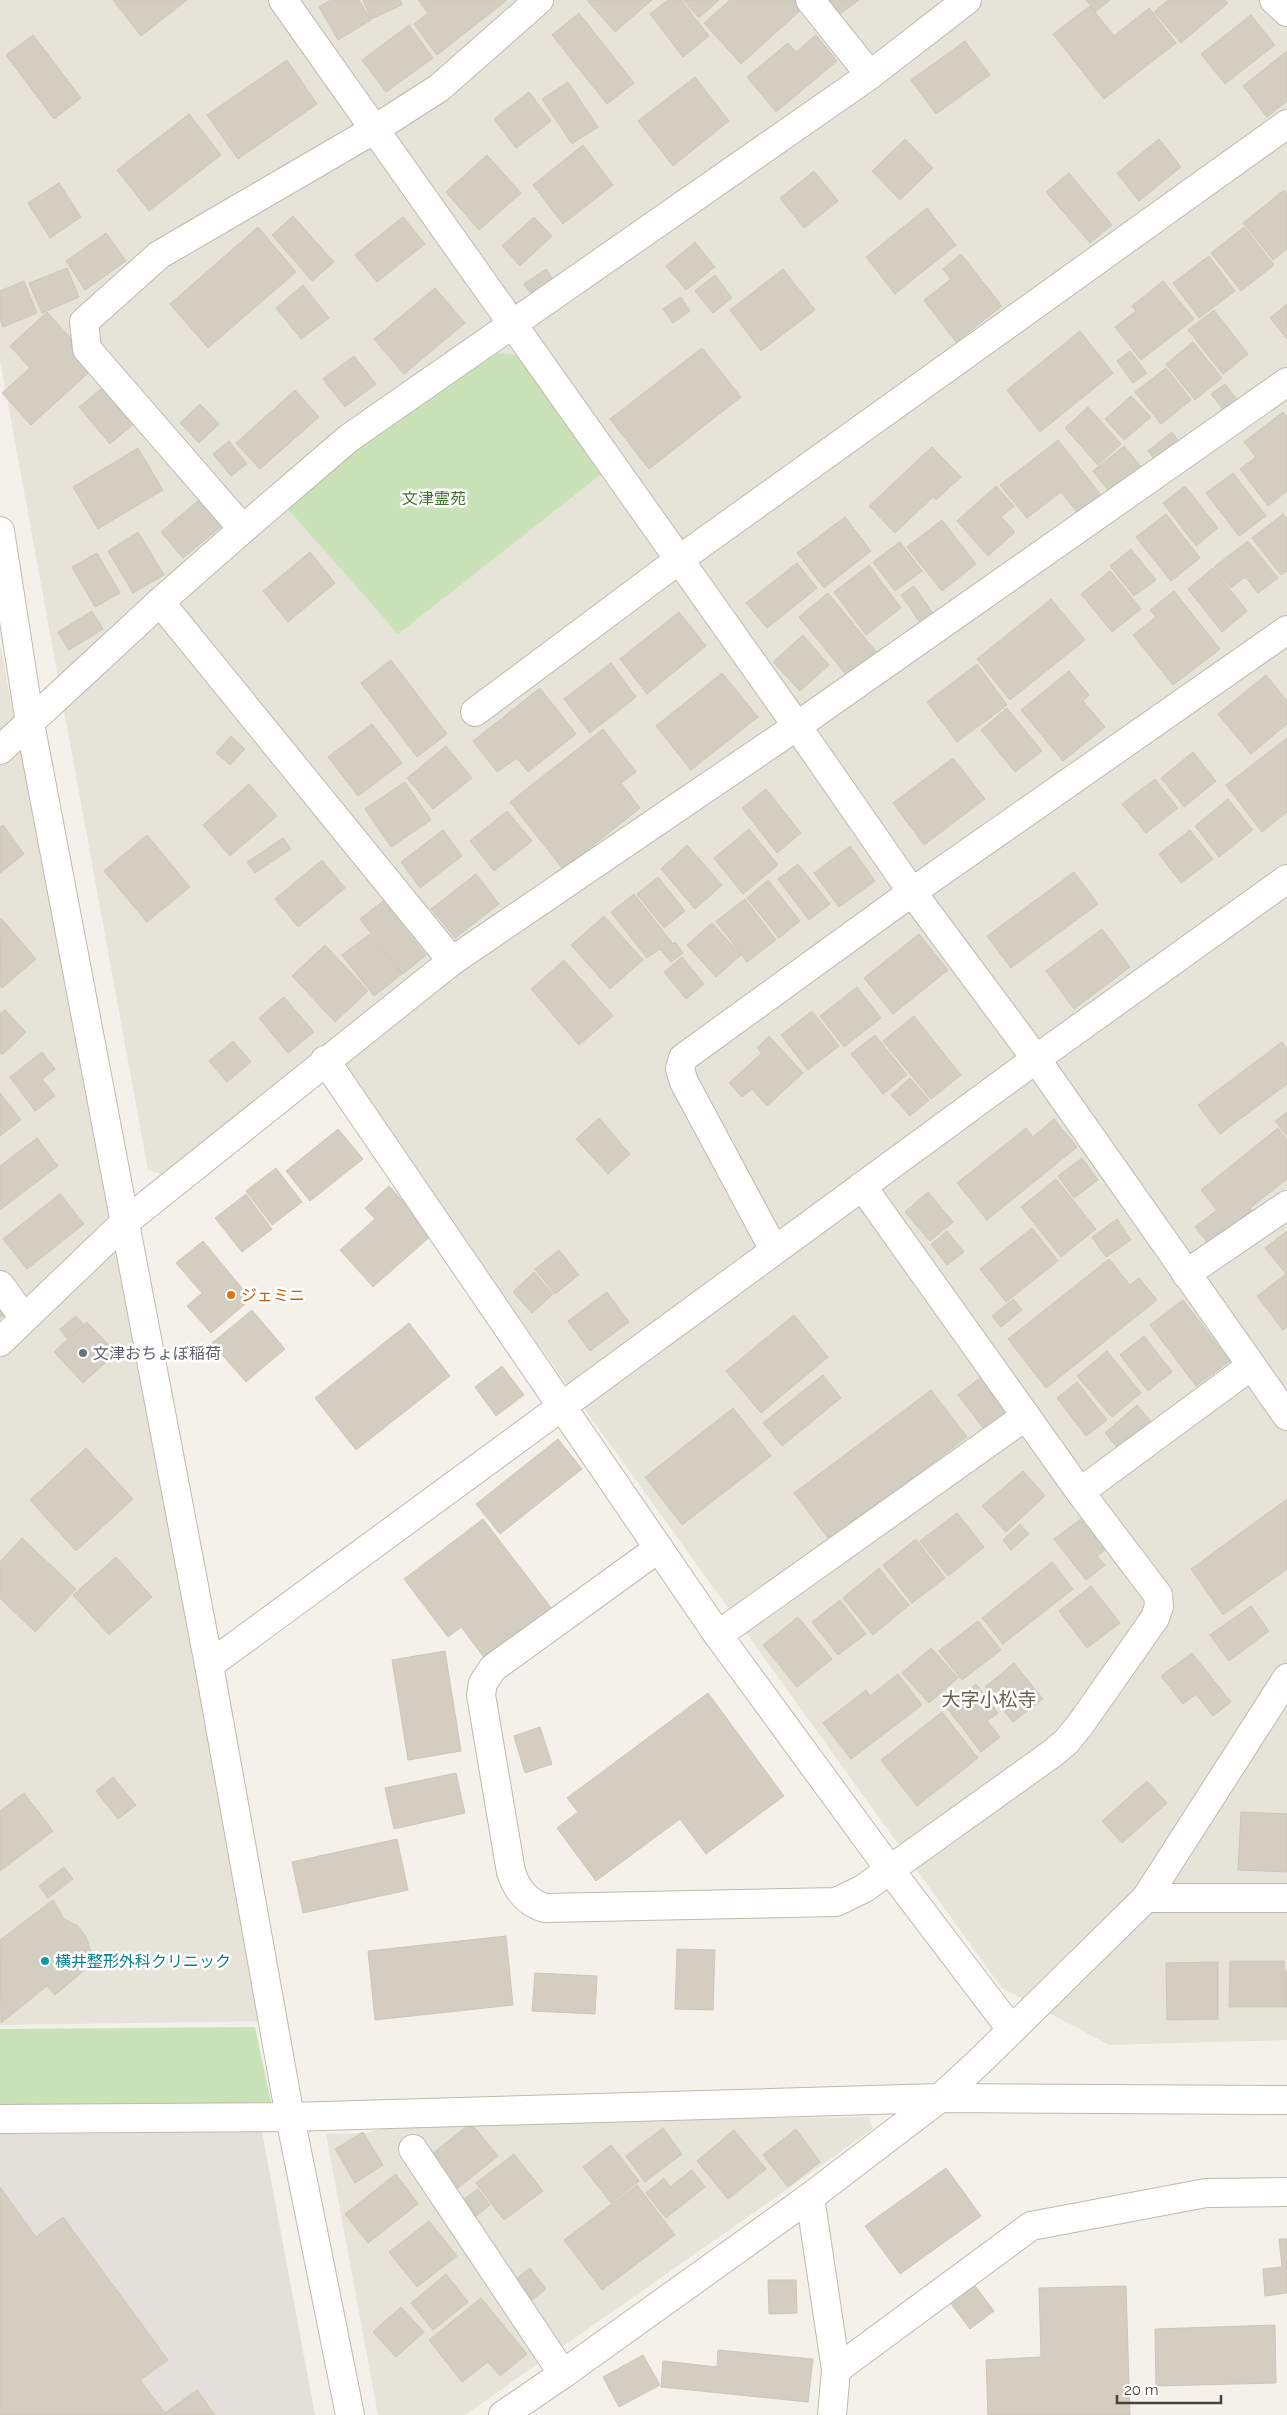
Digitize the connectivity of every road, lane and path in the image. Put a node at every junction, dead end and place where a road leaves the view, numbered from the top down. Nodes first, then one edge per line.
1 (283, 0) edge
2 (810, 0) edge
3 (968, 0) edge
4 (1274, 0) edge
5 (533, 2) edge
6 (1287, 12) edge
7 (870, 75) junction
8 (1287, 124) edge
9 (375, 129) junction
10 (511, 324) junction
11 (1287, 382) edge
12 (243, 529) junction
13 (0, 531) edge
14 (680, 559) junction
15 (160, 602) junction
16 (1287, 630) edge
17 (475, 712) dead end
18 (30, 723) junction
19 (798, 726) junction
20 (0, 750) edge
21 (1287, 880) edge
22 (912, 892) junction
23 (452, 960) junction
24 (1036, 1059) junction
25 (325, 1060) junction
26 (862, 1186) junction
27 (1287, 1205) edge
28 (124, 1223) junction
29 (774, 1250) junction
30 (1186, 1274) junction
31 (0, 1285) edge
32 (24, 1318) junction
33 (0, 1342) edge
34 (1251, 1366) junction
35 (562, 1406) junction
36 (1026, 1416) junction
37 (1287, 1416) edge
38 (1080, 1492) junction
39 (659, 1548) junction
40 (718, 1635) junction
41 (209, 1665) junction
42 (1287, 1678) edge
43 (890, 1870) junction
44 (1146, 1898) junction
45 (1287, 1898) edge
46 (1011, 2029) junction
47 (940, 2098) junction
48 (1287, 2100) edge
49 (290, 2117) junction
50 (0, 2119) edge
51 (413, 2148) dead end
52 (1287, 2192) edge
53 (810, 2197) junction
54 (836, 2370) junction
55 (564, 2374) junction
56 (350, 2415) edge
57 (503, 2415) edge
58 (832, 2415) edge

1 - 9 street
2 - 7 street
3 - 7 street
4 - 6 street
5 - 9 street
7 - 10 street
8 - 14 street
9 - 10 street
9 - 12 street
10 - 12 street
10 - 14 street
11 - 19 street
12 - 15 street
13 - 18 street
14 - 17 street
14 - 19 street
15 - 18 street
15 - 23 street
16 - 22 street
18 - 20 street
18 - 28 street
19 - 22 street
19 - 23 street
21 - 24 street
22 - 24 street
22 - 29 street
23 - 25 street
24 - 26 street
24 - 30 street
25 - 28 street
25 - 35 street
26 - 29 street
26 - 36 street
27 - 30 street
28 - 32 street
28 - 41 street
29 - 35 street
30 - 34 street
31 - 32 street
32 - 33 street
34 - 37 street
34 - 38 street
35 - 39 street
35 - 41 street
36 - 38 street
36 - 40 street
38 - 43 street
39 - 40 street
39 - 43 street
40 - 43 street
41 - 49 street
42 - 44 street
43 - 46 street
44 - 45 street
44 - 46 street
46 - 47 street
47 - 48 street
47 - 49 street
47 - 53 street
49 - 50 street
49 - 56 street
51 - 55 street
52 - 54 street
53 - 54 street
53 - 55 street
54 - 58 street
55 - 57 street

